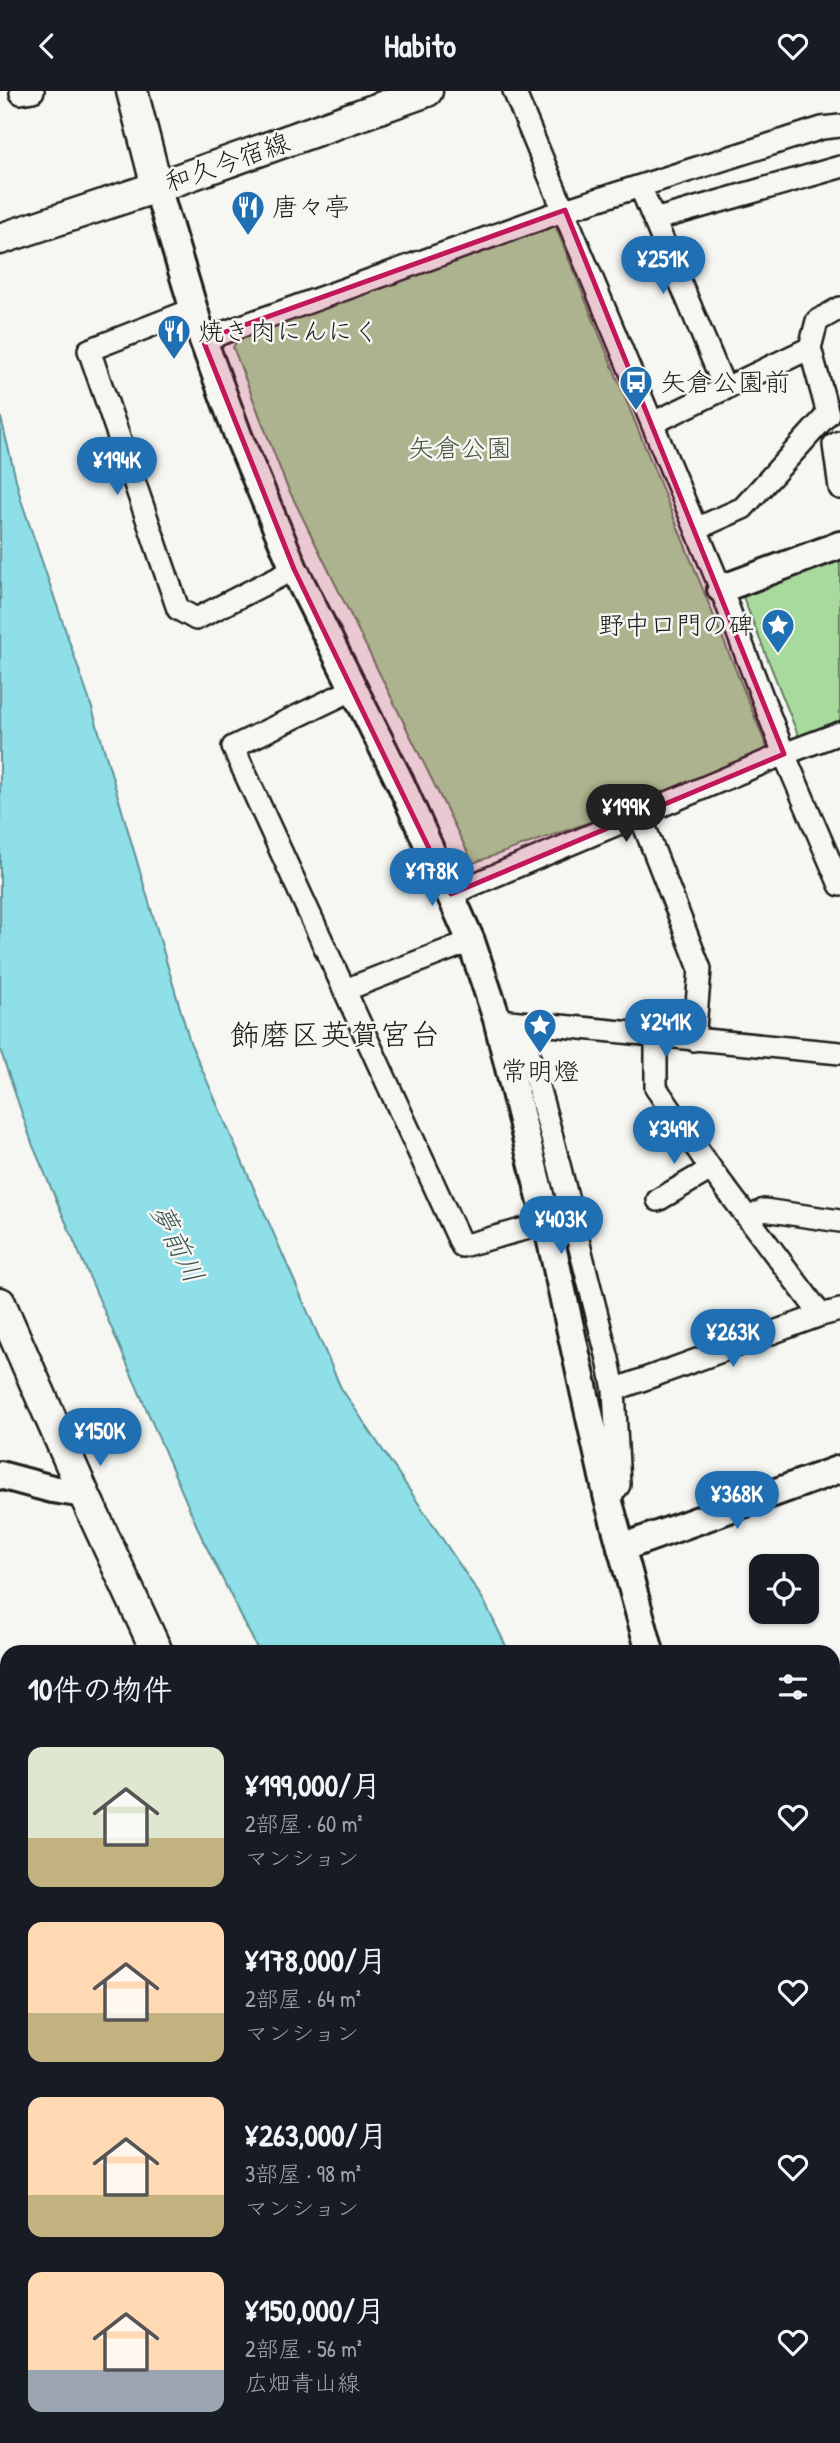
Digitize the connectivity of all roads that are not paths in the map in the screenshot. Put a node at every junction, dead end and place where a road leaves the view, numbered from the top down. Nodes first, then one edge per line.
1 (21, 91) edge
2 (33, 91) edge
3 (132, 91) edge
4 (427, 91) edge
5 (514, 91) edge
6 (840, 126) edge
7 (840, 167) edge
8 (640, 186) junction
9 (157, 187) junction
10 (565, 210) junction
11 (654, 220) junction
12 (13, 234) edge
13 (840, 308) edge
14 (194, 309) junction
15 (202, 340) junction
16 (810, 348) junction
17 (725, 389) junction
18 (653, 423) junction
19 (840, 442) edge
20 (840, 488) edge
21 (696, 529) junction
22 (840, 545) edge
23 (294, 569) junction
24 (721, 589) junction
25 (354, 689) junction
26 (840, 733) edge
27 (784, 754) junction
28 (640, 815) junction
29 (840, 885) edge
30 (452, 894) junction
31 (471, 941) junction
32 (345, 990) junction
33 (508, 1020) junction
34 (656, 1037) junction
35 (694, 1040) junction
36 (840, 1053) edge
37 (710, 1169) junction
38 (658, 1200) dead end
39 (749, 1218) junction
40 (840, 1221) edge
41 (547, 1223) junction
42 (0, 1303) edge
43 (831, 1312) edge
44 (614, 1390) junction
45 (840, 1469) edge
46 (0, 1475) edge
47 (84, 1494) junction
48 (608, 1499) junction
49 (621, 1548) junction
50 (154, 1645) edge
51 (648, 1645) edge

1 - 2 street
3 - 9 main road
4 - 9 main road, 和久今宿線
5 - 10 street
6 - 8 street
7 - 11 street
8 - 10 street
8 - 11 street
9 - 12 main road, 和久今宿線
9 - 14 street
10 - 15 street
10 - 18 street
11 - 17 street
13 - 16 street
14 - 15 street
14 - 23 street
15 - 23 street
16 - 17 street
16 - 21 street
17 - 18 street
18 - 21 street
19 - 20 street
21 - 24 street
22 - 24 street
23 - 25 street
24 - 27 street
25 - 30 street
25 - 32 street
26 - 27 street
27 - 28 street
27 - 29 street
28 - 30 street
28 - 35 street
30 - 31 street
31 - 32 street
31 - 33 street
32 - 41 street
33 - 34 street
33 - 41 street
33 - 44 street
34 - 35 street
34 - 37 street
35 - 36 street
37 - 38 street
37 - 39 street
39 - 40 street
39 - 43 street
41 - 48 street
42 - 47 main road
43 - 44 street
44 - 48 street
45 - 49 street
46 - 47 street
47 - 50 main road
48 - 49 street
49 - 51 street

